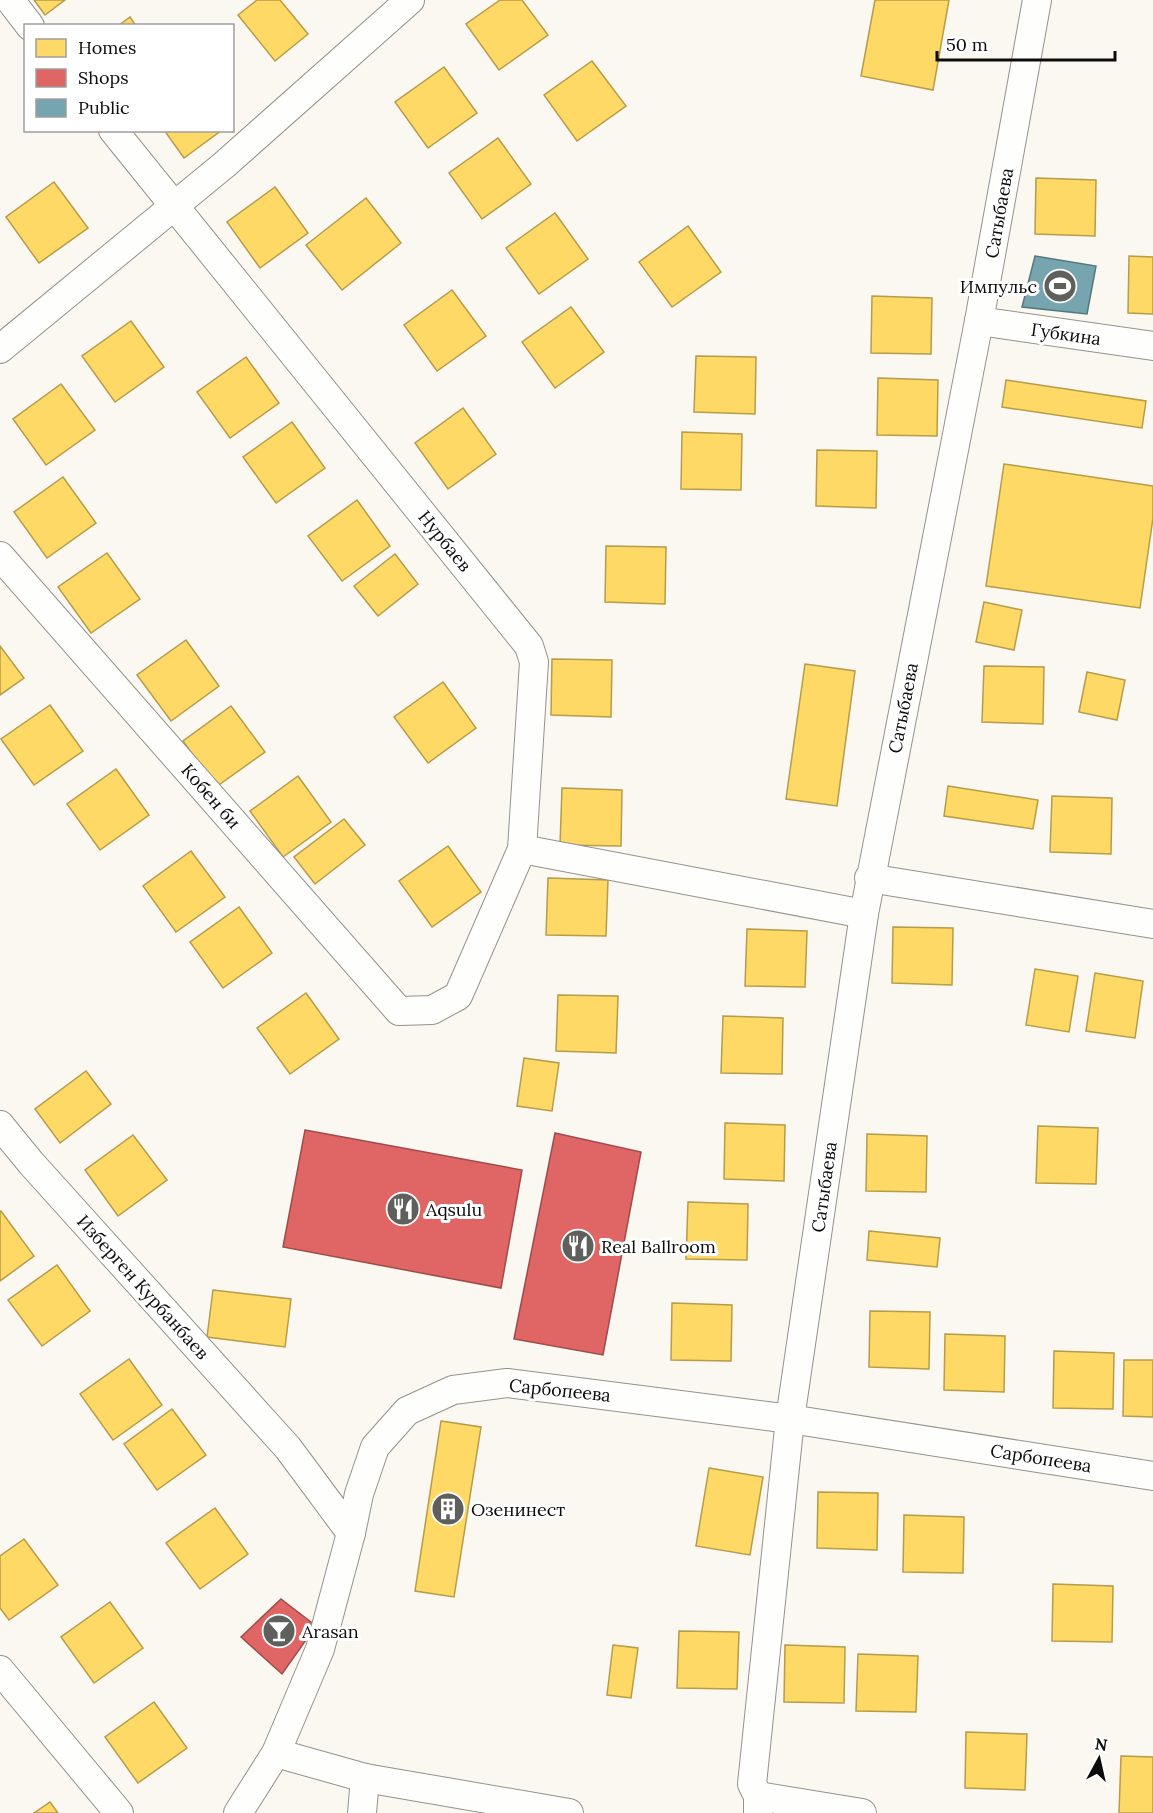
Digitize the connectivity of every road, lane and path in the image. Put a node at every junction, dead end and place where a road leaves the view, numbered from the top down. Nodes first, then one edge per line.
1 (9, 0) edge
2 (410, 0) edge
3 (1037, 0) edge
4 (28, 24) edge
5 (115, 132) edge
6 (173, 206) junction
7 (979, 321) junction
8 (1153, 346) edge
9 (0, 349) edge
10 (0, 556) edge
11 (522, 849) junction
12 (869, 878) junction
13 (864, 914) junction
14 (1153, 924) edge
15 (432, 1010) joint
16 (0, 1125) edge
17 (790, 1419) junction
18 (1153, 1476) edge
19 (351, 1533) junction
20 (0, 1670) edge
21 (276, 1753) junction
22 (364, 1778) junction
23 (758, 1804) edge
24 (554, 1812) edge
25 (119, 1813) edge
26 (237, 1813) edge
27 (362, 1813) edge
28 (862, 1813) edge

1 - 4 street
2 - 6 street
3 - 7 street, Сатыбаева
5 - 6 street, Нурбаев
6 - 9 street
6 - 11 street, Нурбаев
7 - 8 street, Губкина
7 - 12 street, Сатыбаева
10 - 15 street, Кобен би
11 - 13 street
11 - 15 street, Нурбаев
12 - 13 street, Сатыбаева
12 - 14 street
13 - 17 street, Сатыбаева
16 - 19 street, Изберген Курбанбаев
17 - 18 street, Сарбопеева
17 - 19 street, Сарбопеева
17 - 23 street, Сатыбаева
19 - 21 street, Сарбопеева
20 - 25 street
21 - 22 street
21 - 26 street, Сарбопеева
22 - 24 street
22 - 27 street
23 - 28 street

